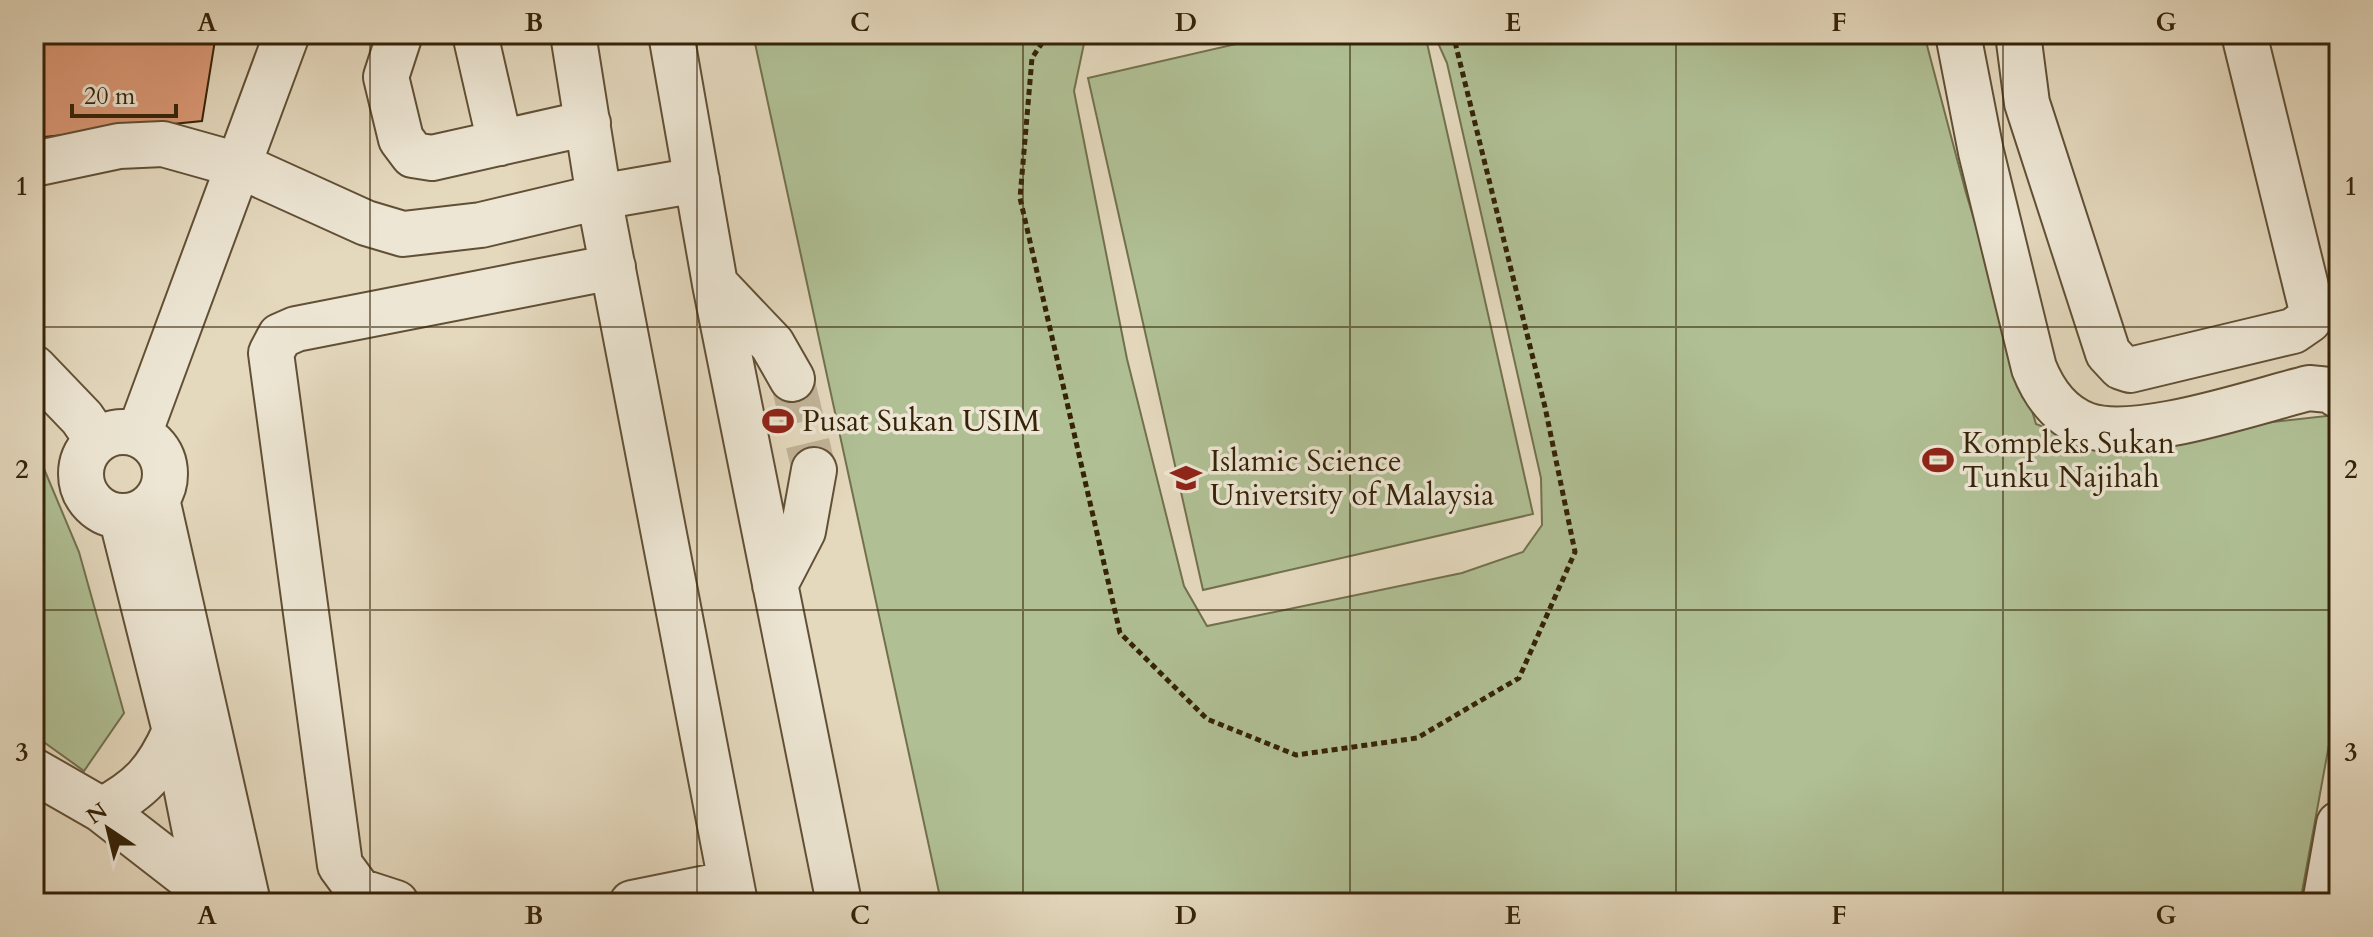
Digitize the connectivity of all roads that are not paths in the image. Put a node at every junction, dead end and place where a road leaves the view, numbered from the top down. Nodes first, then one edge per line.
1 (287, 34) edge
2 (400, 34) edge
3 (475, 34) edge
4 (573, 34) edge
5 (671, 34) edge
6 (1958, 34) edge
7 (2018, 34) edge
8 (2244, 34) edge
9 (588, 123) junction
10 (500, 143) junction
11 (34, 164) edge
12 (238, 165) junction
13 (697, 180) junction
14 (599, 197) junction
15 (613, 267) junction
16 (715, 284) junction
17 (2326, 300) edge
18 (34, 368) edge
19 (792, 379) tunnel mouth
20 (2339, 396) edge
21 (139, 434) junction
22 (97, 440) junction
23 (814, 470) tunnel mouth
24 (139, 508) junction
25 (775, 585) junction
26 (175, 731) junction
27 (34, 771) edge
28 (102, 810) junction
29 (2339, 824) edge
30 (733, 893) edge
31 (226, 899) edge
32 (396, 903) edge
33 (632, 903) edge
34 (839, 903) edge
35 (2325, 903) edge

1 - 12 street
2 - 10 street
3 - 10 street
4 - 9 street
5 - 13 street
6 - 20 street
7 - 17 street
8 - 17 street
9 - 10 street
9 - 14 street
11 - 12 street
12 - 14 street
12 - 21 street
13 - 14 street
13 - 16 street
14 - 15 street
15 - 30 street
15 - 32 street
16 - 19 street
16 - 25 street
18 - 22 street
21 - 22 street
21 - 24 street
22 - 24 street
23 - 25 street
24 - 26 street
24 - 31 street
25 - 34 street
26 - 28 street
26 - 31 street
27 - 28 street
28 - 31 street
29 - 35 street
30 - 33 street

